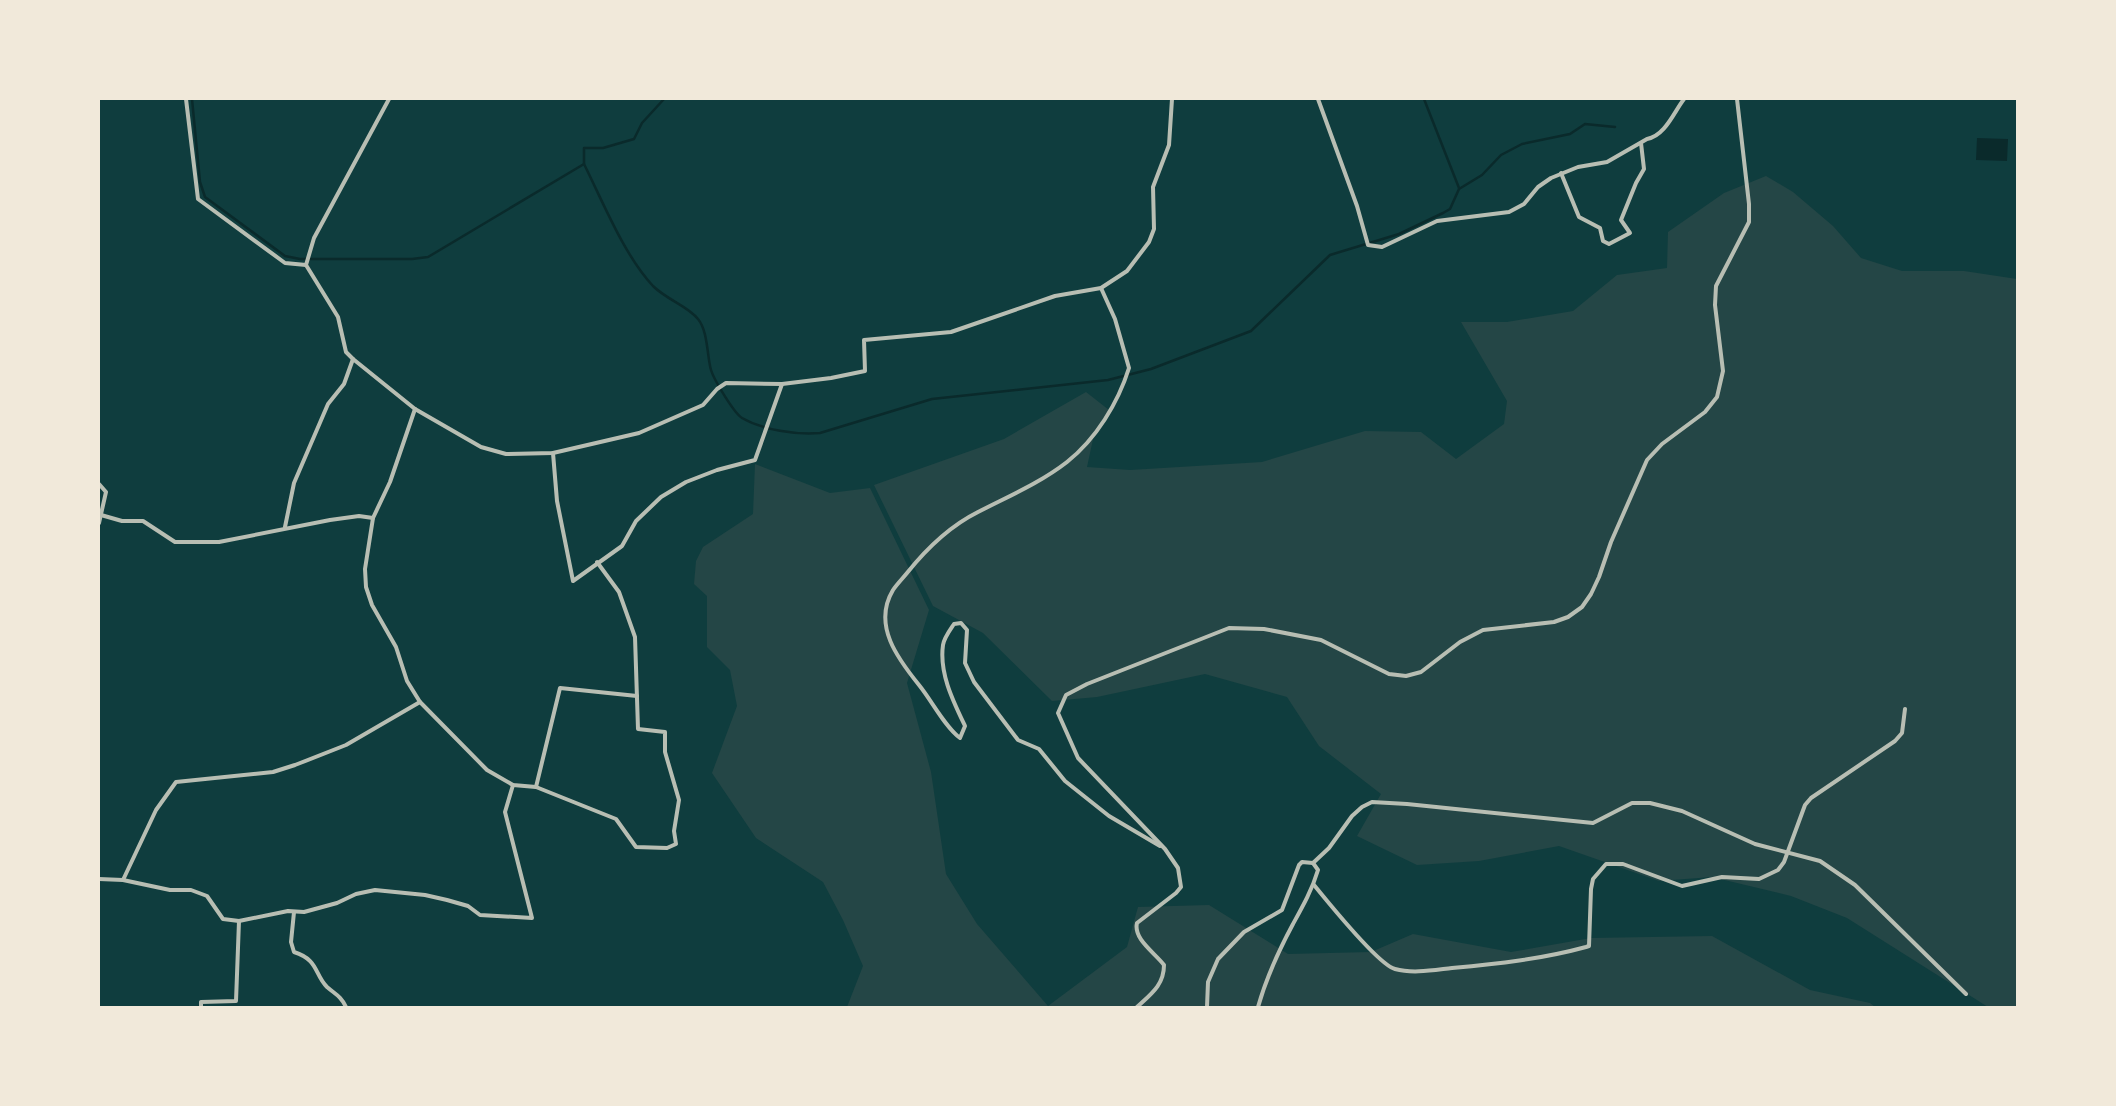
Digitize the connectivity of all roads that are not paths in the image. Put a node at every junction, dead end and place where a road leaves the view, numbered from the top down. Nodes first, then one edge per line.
1 (186, 99) edge
2 (389, 99) edge
3 (1172, 99) edge
4 (1318, 99) edge
5 (1684, 99) edge
6 (1737, 99) edge
7 (1641, 143) junction
8 (1561, 173) junction
9 (306, 265) junction
10 (1101, 288) junction
11 (353, 359) junction
12 (782, 384) junction
13 (415, 408) junction
14 (553, 453) junction
15 (99, 484) edge
16 (101, 515) junction
17 (372, 518) junction
18 (99, 523) edge
19 (285, 527) junction
20 (597, 562) junction
21 (637, 696) junction
22 (420, 702) junction
23 (1905, 709) dead end
24 (513, 785) junction
25 (536, 787) junction
26 (1165, 848) junction
27 (1788, 852) junction
28 (1313, 863) junction
29 (99, 879) edge
30 (123, 880) junction
31 (1314, 885) junction
32 (294, 912) junction
33 (239, 920) junction
34 (1966, 994) dead end
35 (201, 1007) edge
36 (346, 1007) edge
37 (1137, 1007) edge
38 (1207, 1007) edge
39 (1258, 1007) edge

1 - 9 street
2 - 9 street
3 - 10 street
4 - 8 street
5 - 7 street
6 - 26 street
7 - 8 street
7 - 8 street
9 - 11 street
10 - 12 street
10 - 26 street
11 - 13 street
11 - 19 street
12 - 14 street
12 - 20 street
13 - 14 street
13 - 17 street
14 - 20 street
15 - 16 street
16 - 18 street
16 - 19 street
17 - 19 street
17 - 22 street
20 - 21 street
21 - 25 street
21 - 25 street
22 - 24 street
22 - 30 street
23 - 27 street
24 - 25 street
24 - 32 street
26 - 37 street
27 - 28 street
27 - 31 street
27 - 34 street
28 - 31 street
28 - 38 street
29 - 30 street
30 - 33 street
31 - 39 street
32 - 33 street
32 - 36 street
33 - 35 street

